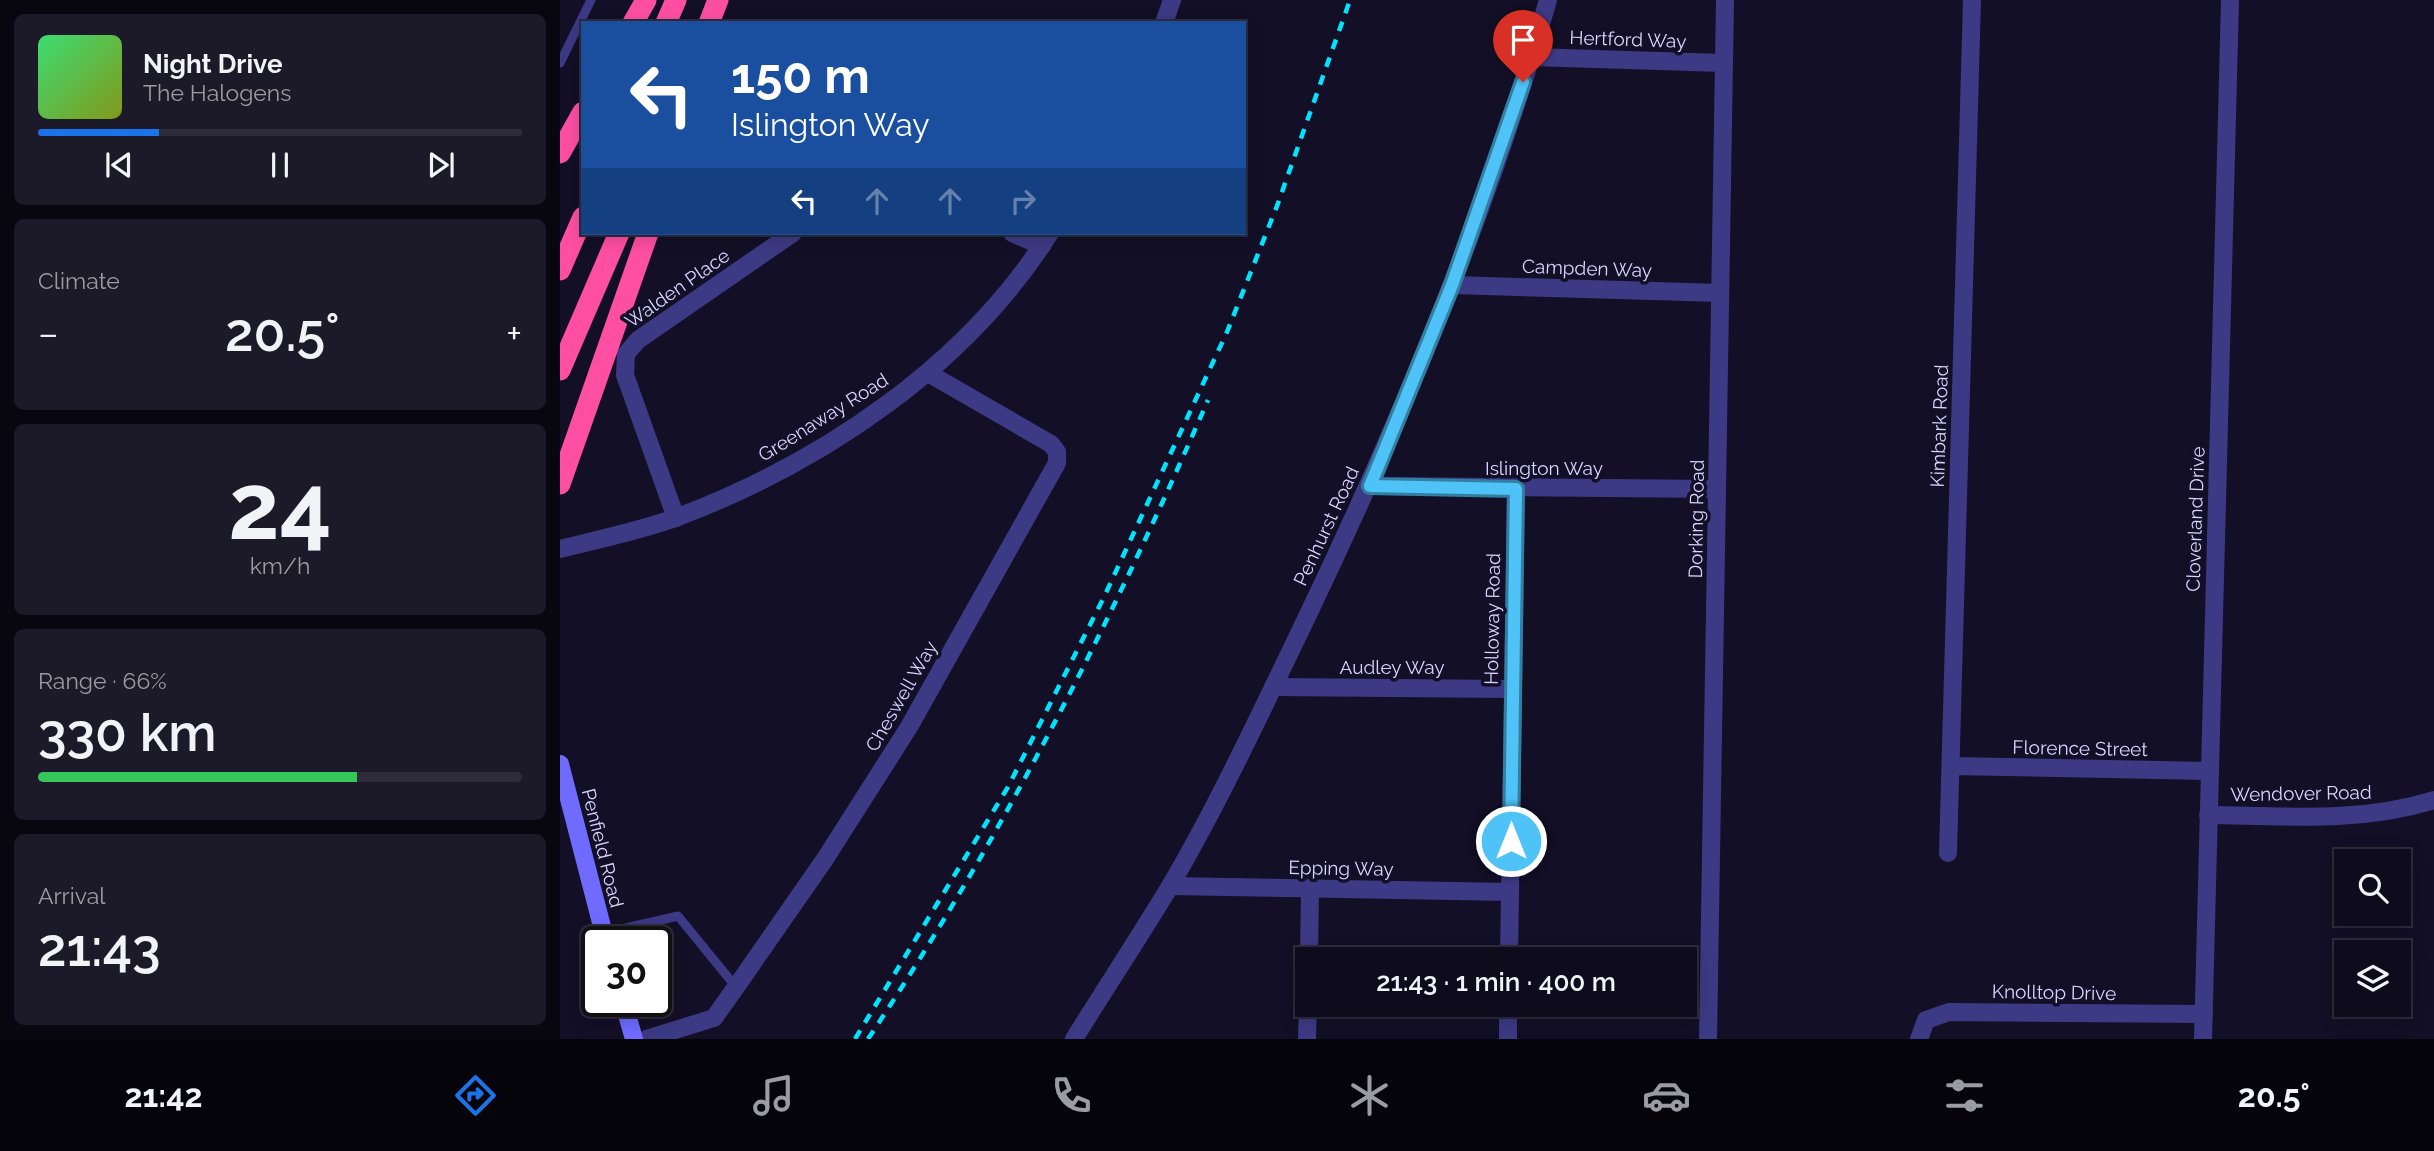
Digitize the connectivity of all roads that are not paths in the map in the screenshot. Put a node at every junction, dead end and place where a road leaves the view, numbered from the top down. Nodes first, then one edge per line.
1 (591, 0) edge
2 (646, 0) edge
3 (676, 0) edge
4 (718, 0) edge
5 (729, 0) edge
6 (1172, 0) edge
7 (1548, 0) edge
8 (1725, 0) edge
9 (1972, 0) edge
10 (2230, 0) edge
11 (635, 21) edge
12 (667, 21) edge
13 (710, 21) edge
14 (722, 21) edge
15 (1165, 21) edge
16 (1532, 57) junction
17 (560, 63) edge
18 (1723, 63) junction
19 (581, 116) edge
20 (560, 153) edge
21 (581, 222) edge
22 (618, 235) edge
23 (647, 235) edge
24 (790, 235) edge
25 (1023, 235) edge
26 (1046, 239) edge
27 (560, 270) edge
28 (1452, 285) junction
29 (1720, 293) junction
30 (560, 370) edge
31 (928, 373) junction
32 (560, 484) edge
33 (1370, 486) junction
34 (1516, 489) junction
35 (1717, 489) junction
36 (676, 518) junction
37 (560, 549) edge
38 (1273, 687) junction
39 (1511, 689) junction
40 (560, 764) edge
41 (1951, 766) junction
42 (2209, 771) junction
43 (2434, 800) edge
44 (2208, 815) junction
45 (1948, 853) dead end
46 (1170, 886) junction
47 (1310, 888) junction
48 (1510, 892) junction
49 (602, 926) edge
50 (643, 926) edge
51 (1309, 947) edge
52 (1509, 947) edge
53 (736, 987) junction
54 (2204, 1014) junction
55 (628, 1017) edge
56 (1308, 1017) edge
57 (1508, 1017) edge
58 (634, 1039) edge
59 (646, 1039) edge
60 (1074, 1039) edge
61 (1307, 1039) edge
62 (1508, 1039) edge
63 (1708, 1039) edge
64 (1919, 1039) edge
65 (2203, 1039) edge

1 - 17 lane
2 - 11 highway
3 - 12 highway
4 - 13 highway
5 - 14 highway
6 - 15 street
7 - 16 street, Penhurst Road
8 - 18 street, Dorking Road
9 - 41 street, Kimbark Road
10 - 42 street, Cloverland Drive
16 - 18 street, Hertford Way
16 - 28 street, Penhurst Road
18 - 29 street, Dorking Road
19 - 20 highway
21 - 27 highway
22 - 30 highway
23 - 32 highway
24 - 36 street, Walden Place
25 - 26 street
26 - 31 street, Greenaway Road
28 - 29 street, Campden Way
28 - 33 street, Penhurst Road
29 - 35 street, Dorking Road
31 - 36 street, Greenaway Road
31 - 53 street, Cheswell Way
33 - 34 street, Islington Way
33 - 38 street, Penhurst Road
34 - 35 street, Islington Way
34 - 39 street, Holloway Road
35 - 63 street, Dorking Road
36 - 37 street, Greenaway Road
38 - 39 street, Audley Way
38 - 46 street, Penhurst Road
39 - 48 street, Holloway Road
40 - 49 main road, Penfield Road
41 - 42 street, Florence Street
41 - 45 street, Kimbark Road
42 - 44 street, Cloverland Drive
43 - 44 street, Wendover Road
44 - 54 street, Cloverland Drive
46 - 47 street, Epping Way
46 - 60 street, Penhurst Road
47 - 48 street, Epping Way
47 - 51 street
48 - 52 street, Holloway Road
50 - 53 lane
53 - 59 street, Cheswell Way
54 - 64 street, Knolltop Drive
54 - 65 street, Cloverland Drive
55 - 58 main road
56 - 61 street
57 - 62 street

